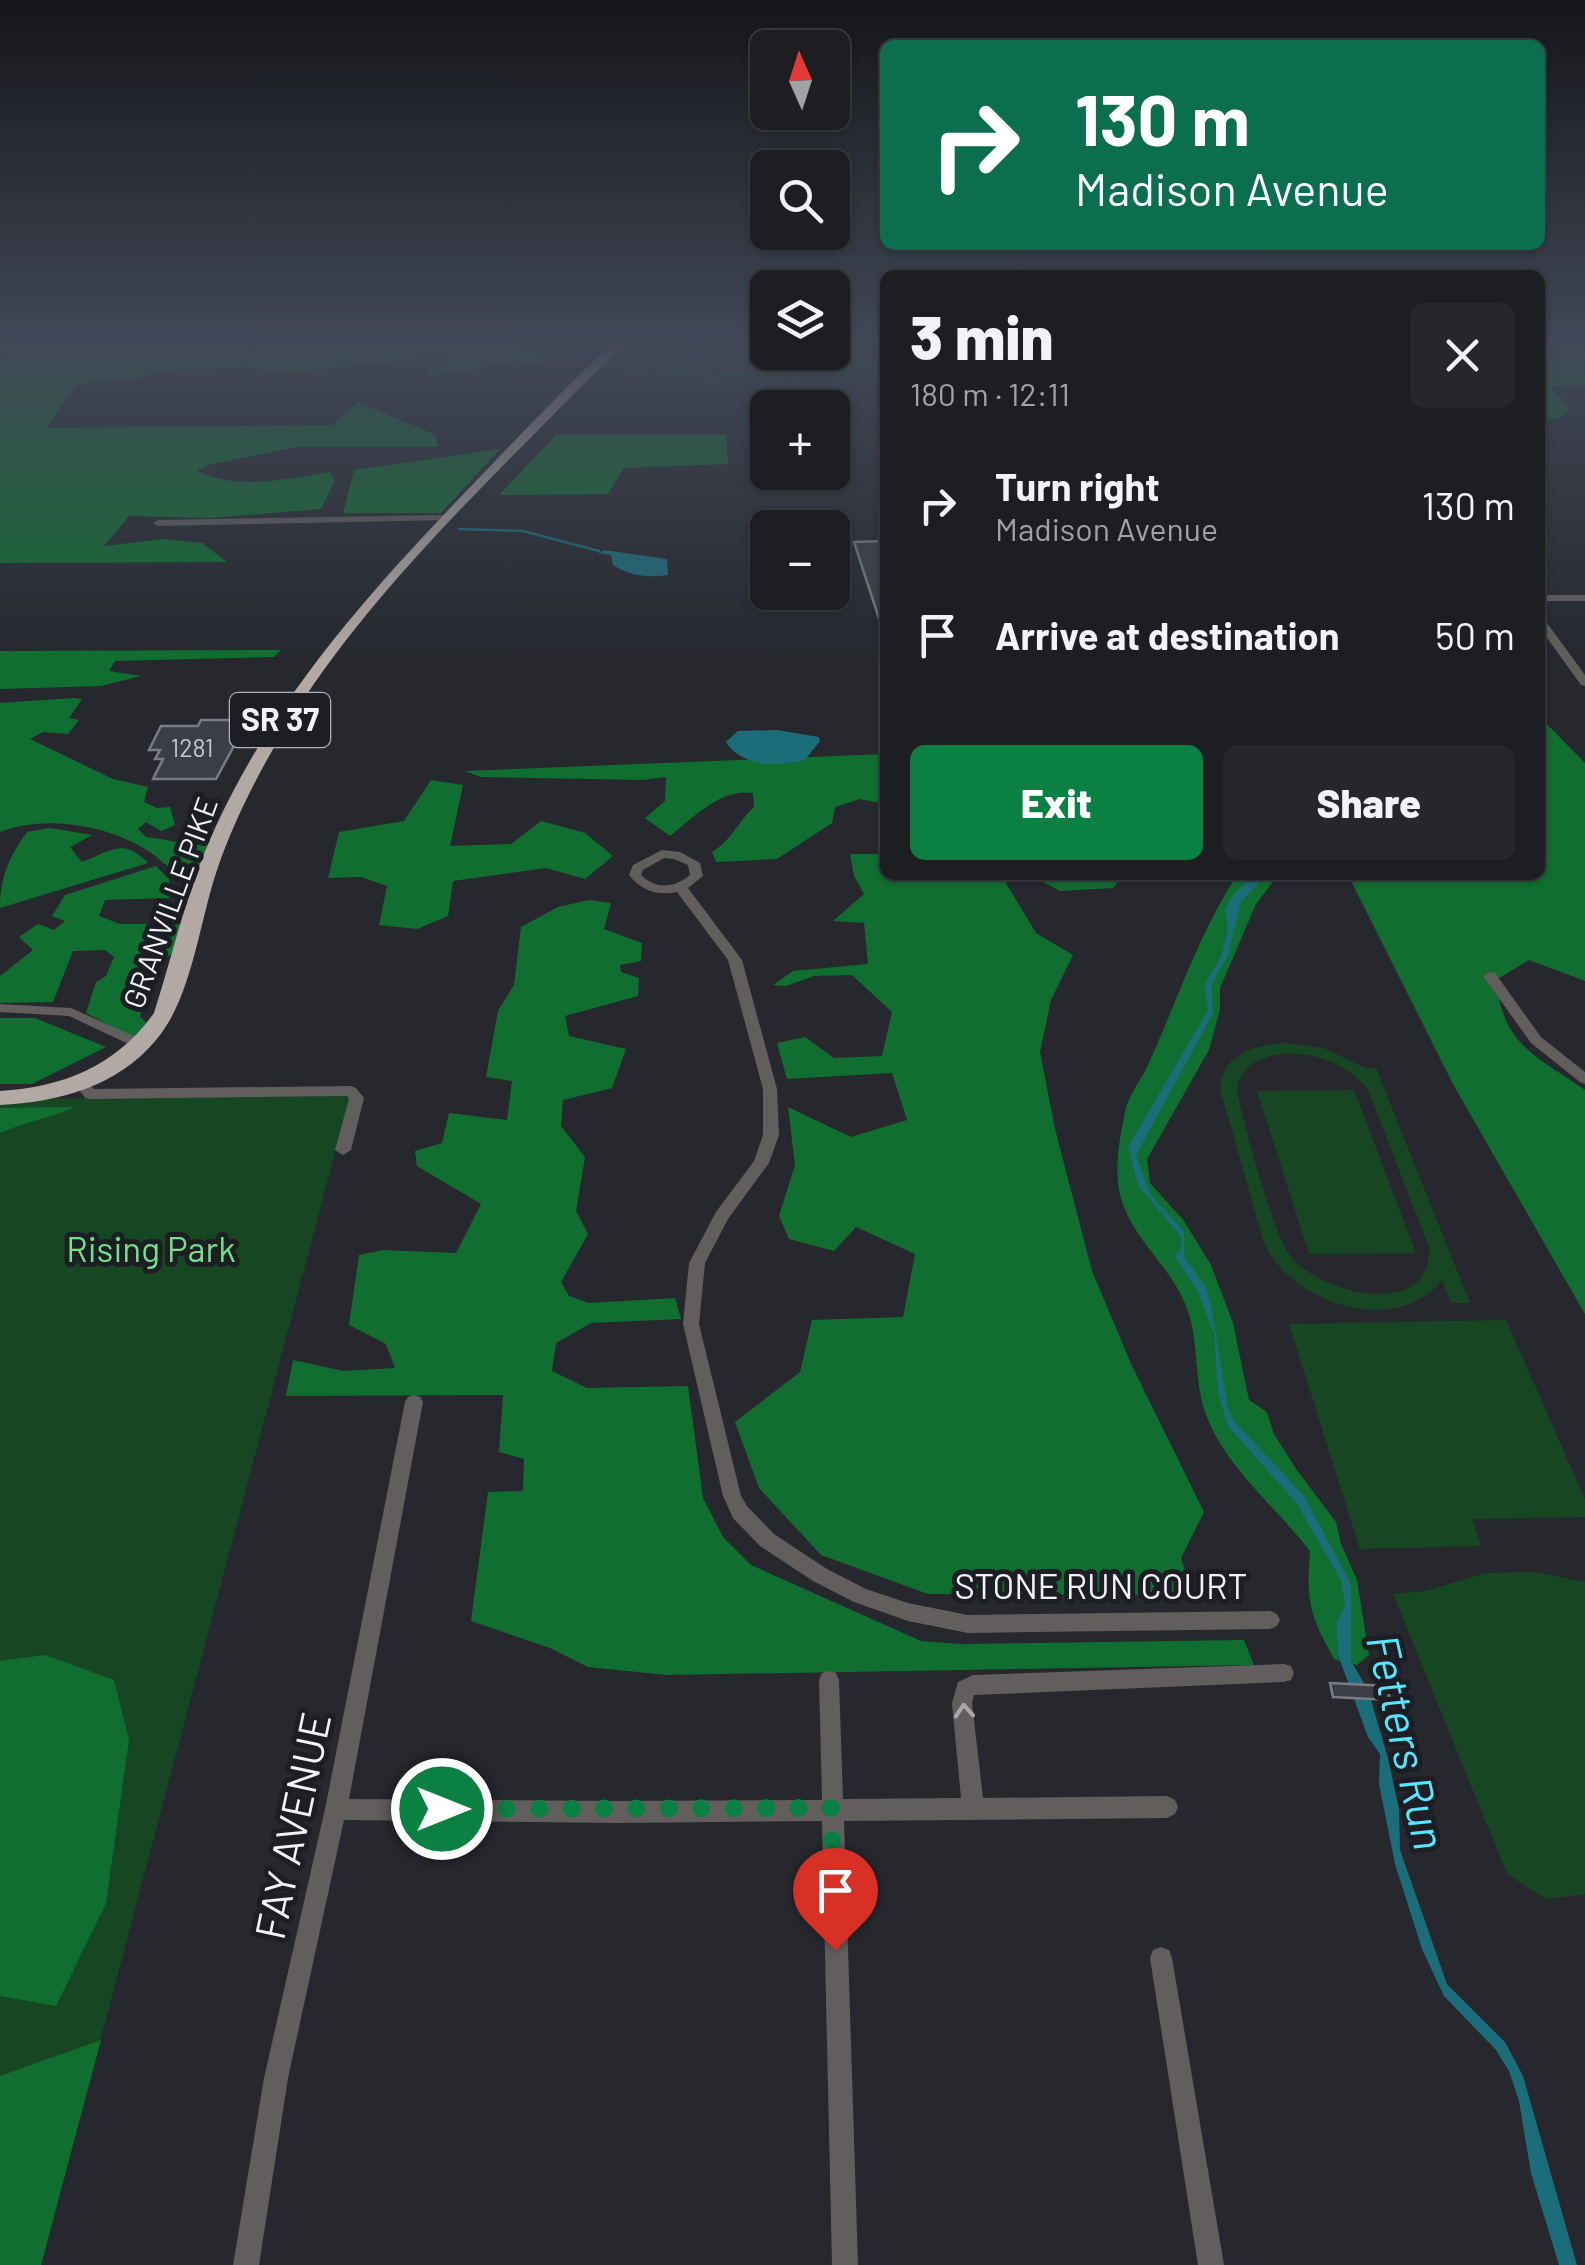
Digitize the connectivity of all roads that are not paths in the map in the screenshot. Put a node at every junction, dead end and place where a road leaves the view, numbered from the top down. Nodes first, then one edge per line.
1 (511, 448) edge
2 (444, 518) junction
3 (158, 523) dead end
4 (1545, 598) edge
5 (1585, 598) edge
6 (1545, 628) edge
7 (1585, 682) edge
8 (681, 888) dead end
9 (1490, 976) dead end
10 (0, 1008) edge
11 (142, 1045) junction
12 (1585, 1079) edge
13 (81, 1084) junction
14 (0, 1098) edge
15 (343, 1150) dead end
16 (414, 1402) dead end
17 (1270, 1620) dead end
18 (1284, 1673) dead end
19 (829, 1680) dead end
20 (1168, 1806) dead end
21 (831, 1808) junction
22 (973, 1808) junction
23 (336, 1809) junction
24 (1161, 1958) dead end
25 (246, 2265) edge
26 (845, 2265) edge
27 (1211, 2265) edge

1 - 2 highway, GRANVILLE PIKE / SR 37
2 - 3 street
2 - 11 highway, GRANVILLE PIKE / SR 37
4 - 5 street
6 - 7 street
8 - 17 street, STONE RUN COURT
9 - 12 street
10 - 11 street
11 - 13 highway, GRANVILLE PIKE / SR 37
13 - 14 highway, GRANVILLE PIKE / SR 37
13 - 15 street
16 - 23 street, FAY AVENUE
22 -> 18 street
19 - 21 street
20 - 22 street
21 - 22 street
21 - 23 street
21 - 26 street
23 - 25 street, FAY AVENUE
24 - 27 street

